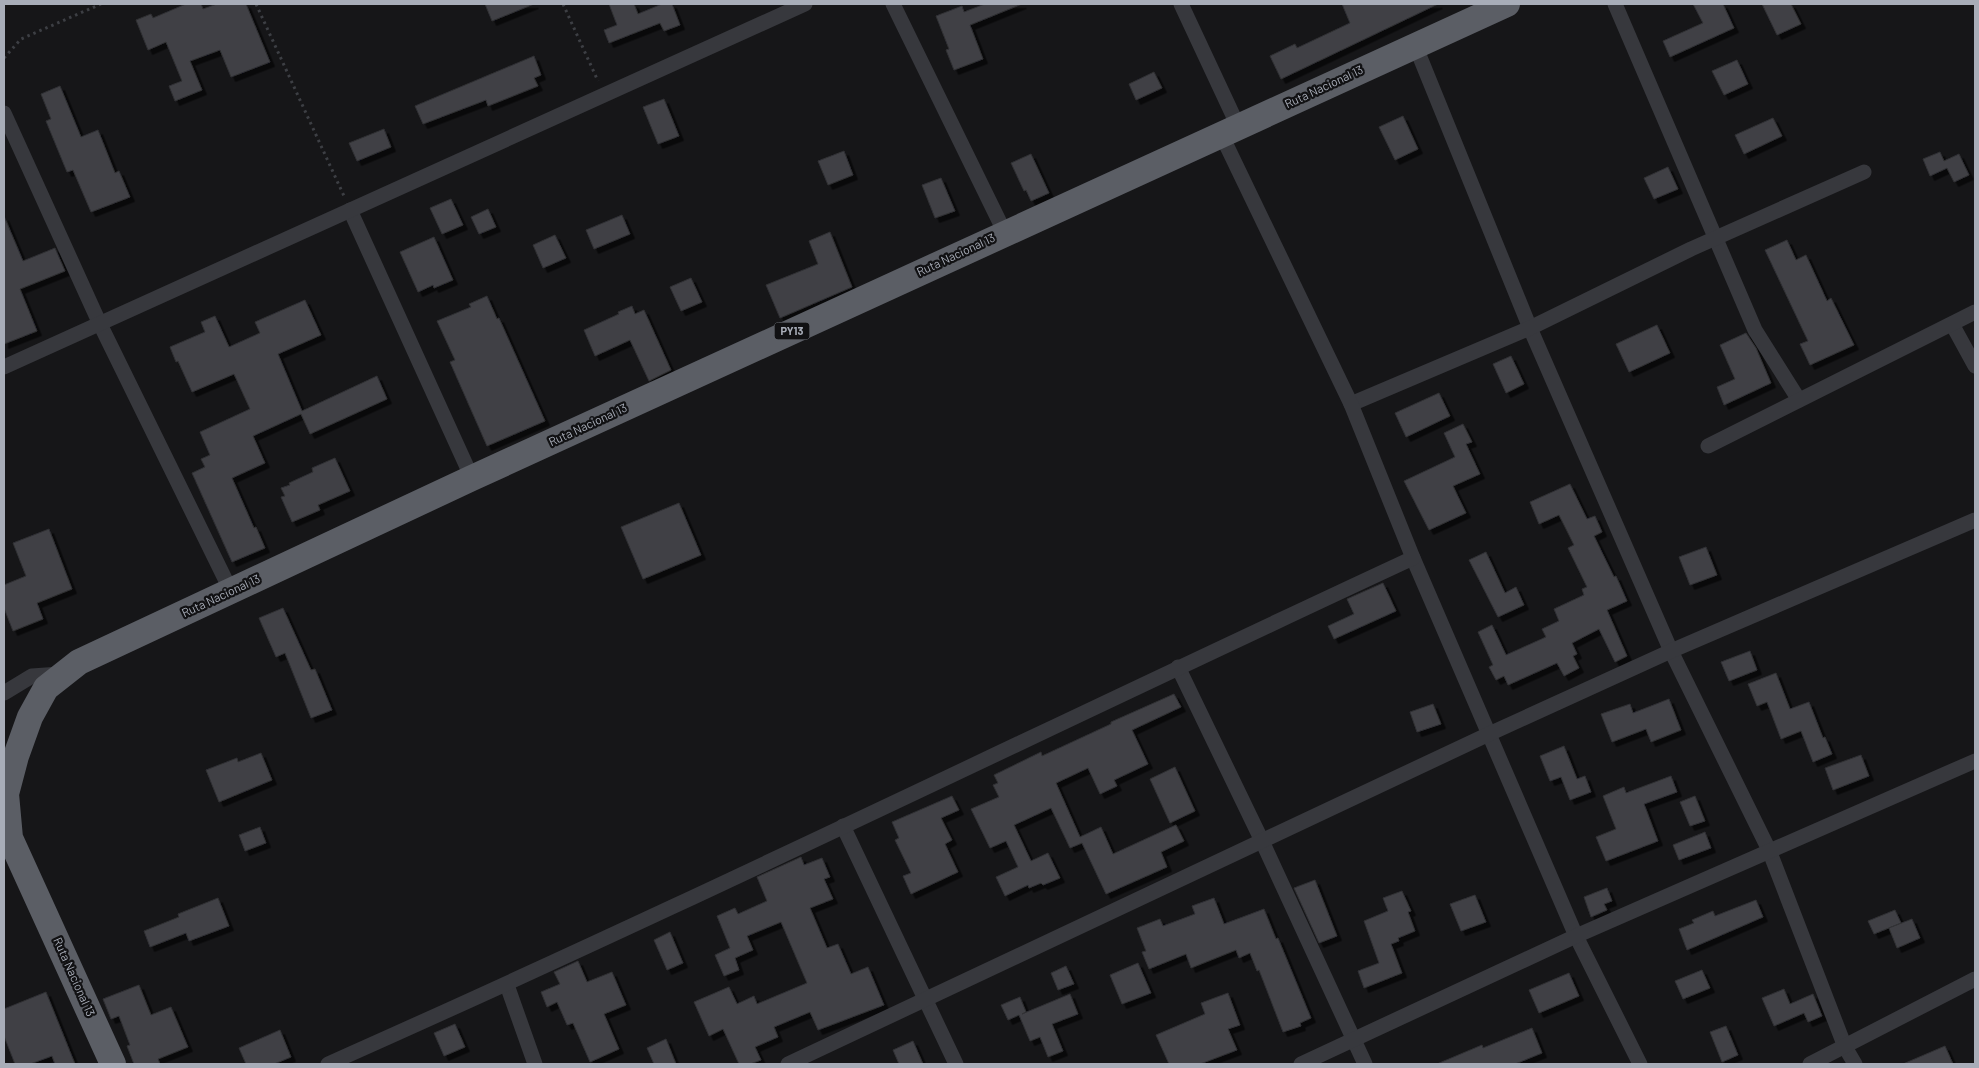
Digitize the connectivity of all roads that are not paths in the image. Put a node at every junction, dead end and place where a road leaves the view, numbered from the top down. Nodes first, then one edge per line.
1 (805, 4) edge
2 (892, 4) edge
3 (1180, 4) edge
4 (1507, 4) edge
5 (1616, 4) edge
6 (1415, 45) junction
7 (4, 113) edge
8 (1230, 130) junction
9 (1864, 172) dead end
10 (350, 210) junction
11 (1005, 233) junction
12 (1715, 238) junction
13 (1975, 312) edge
14 (100, 322) junction
15 (1952, 324) junction
16 (1530, 328) junction
17 (1975, 366) edge
18 (4, 367) edge
19 (1799, 400) junction
20 (1351, 404) junction
21 (1708, 446) dead end
22 (472, 478) junction
23 (1975, 520) edge
24 (1413, 558) junction
25 (231, 591) junction
26 (1671, 651) junction
27 (1178, 667) junction
28 (64, 674) junction
29 (4, 693) edge
30 (1489, 734) junction
31 (1975, 761) edge
32 (843, 826) junction
33 (7, 831) edge
34 (1262, 841) junction
35 (1769, 850) junction
36 (1576, 936) junction
37 (1975, 980) edge
38 (507, 985) junction
39 (924, 999) junction
40 (1353, 1041) junction
41 (1846, 1047) junction
42 (113, 1064) edge
43 (328, 1064) edge
44 (535, 1064) edge
45 (788, 1064) edge
46 (956, 1064) edge
47 (1302, 1064) edge
48 (1365, 1064) edge
49 (1640, 1064) edge
50 (1810, 1064) edge
51 (1855, 1064) edge

1 - 10 street
2 - 11 street
3 - 8 street
4 - 6 highway, Ruta Nacional 13 / PY13
5 - 12 street
6 - 8 highway, Ruta Nacional 13 / PY13
6 - 16 street
7 - 14 street
8 - 11 highway, Ruta Nacional 13 / PY13
8 - 20 street
9 - 12 street
10 - 14 street
10 - 22 street
11 - 22 highway, Ruta Nacional 13 / PY13
12 - 16 street
12 - 19 street
13 - 15 street
14 - 18 street
14 - 25 street
15 - 17 street
15 - 19 street
16 - 20 street
16 - 26 street
19 - 21 street
20 - 24 street
22 - 25 highway, Ruta Nacional 13 / PY13
23 - 26 street
24 - 27 street
24 - 30 street
25 - 28 highway, Ruta Nacional 13 / PY13
26 - 30 street
26 - 35 street
27 - 32 street
27 - 34 street
28 - 29 street
28 - 33 highway, Ruta Nacional 13 / PY13
30 - 34 street
30 - 36 street
31 - 35 street
32 - 38 street
32 - 39 street
33 - 42 highway, Ruta Nacional 13 / PY13
34 - 39 street
34 - 40 street
35 - 36 street
35 - 41 street
36 - 40 street
36 - 49 street
37 - 41 street
38 - 43 street
38 - 44 street
39 - 45 street
39 - 46 street
40 - 47 street
40 - 48 street
41 - 50 street
41 - 51 street

